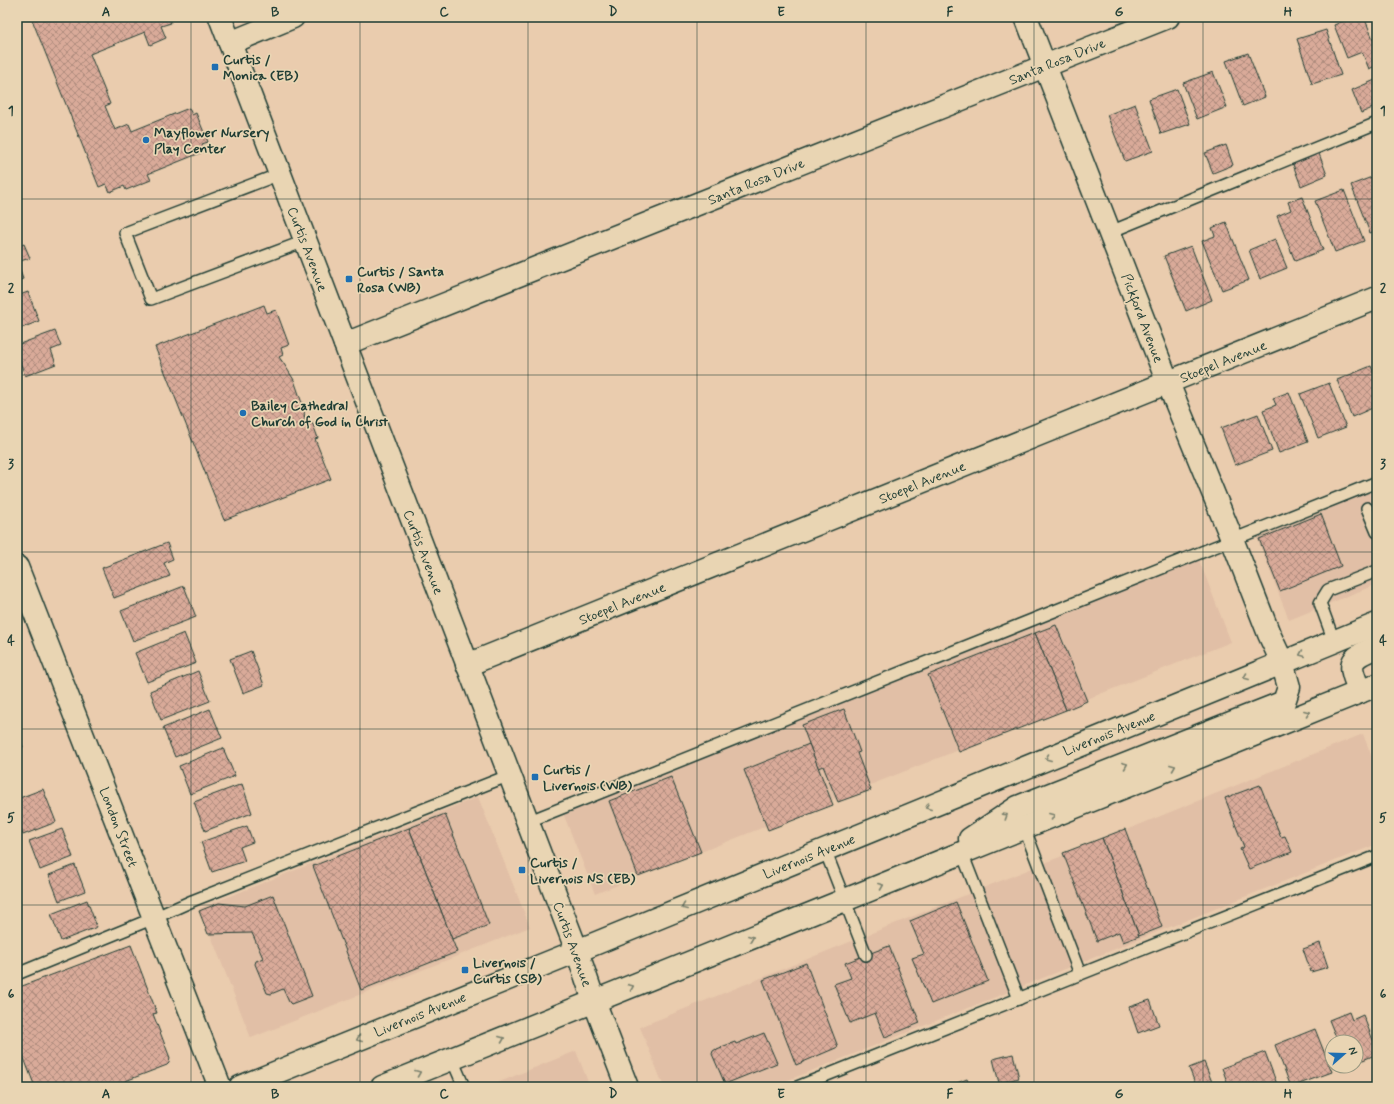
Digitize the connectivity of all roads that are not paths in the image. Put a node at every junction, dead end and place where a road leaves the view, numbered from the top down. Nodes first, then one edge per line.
1 (220, 17) edge
2 (293, 17) edge
3 (1026, 17) edge
4 (1168, 17) edge
5 (230, 43) junction
6 (1045, 66) junction
7 (1377, 123) edge
8 (280, 174) junction
9 (1110, 232) junction
10 (305, 241) junction
11 (1377, 298) edge
12 (345, 344) junction
13 (1168, 383) junction
14 (1377, 482) edge
15 (1367, 508) dead end
16 (1377, 532) edge
17 (1232, 539) junction
18 (17, 567) edge
19 (1377, 571) edge
20 (1377, 624) edge
21 (1334, 641) junction
22 (1377, 647) edge
23 (1282, 662) junction
24 (467, 665) junction
25 (1372, 690) edge
26 (510, 775) junction
27 (527, 822) junction
28 (1024, 827) junction
29 (825, 850) junction
30 (962, 853) junction
31 (1377, 856) edge
32 (925, 867) junction
33 (845, 900) junction
34 (154, 918) junction
35 (577, 951) junction
36 (866, 955) dead end
37 (17, 974) edge
38 (1080, 974) junction
39 (1019, 999) junction
40 (594, 1001) junction
41 (452, 1059) junction
42 (246, 1085) edge
43 (220, 1087) edge
44 (382, 1087) edge
45 (464, 1087) edge
46 (627, 1087) edge
47 (797, 1087) edge

1 - 5 street, Curtis Avenue
2 - 5 street
3 - 6 street, Pickford Avenue
4 - 6 street, Santa Rosa Drive
5 - 8 street, Curtis Avenue
6 - 9 street, Pickford Avenue
6 - 12 street, Santa Rosa Drive
7 - 9 lane
8 - 10 street, Curtis Avenue
8 - 10 lane
9 - 13 street, Pickford Avenue
10 - 12 street, Curtis Avenue
11 - 13 street, Stoepel Avenue
12 - 24 street, Curtis Avenue
13 - 17 street, Pickford Avenue
13 - 24 street, Stoepel Avenue
14 - 17 lane
15 - 16 lane
17 - 23 street, Pickford Avenue
17 - 27 lane
18 - 34 street, London Street
19 - 21 lane
20 - 21 street, Livernois Avenue
21 -> 23 street, Livernois Avenue
22 - 25 street
23 -> 29 street, Livernois Avenue
32 -> 23 street, Pickford Avenue
24 - 26 street, Curtis Avenue
28 -> 25 street
26 - 27 street, Curtis Avenue
26 - 34 lane
27 - 35 street, Curtis Avenue
28 - 30 street
28 - 38 lane
29 - 33 lane
29 -> 35 street, Livernois Avenue
30 - 32 street
30 - 39 lane
31 - 38 lane
33 -> 32 street
33 - 36 lane
40 -> 33 street
34 - 37 lane
34 - 43 street, London Street
35 - 40 street, Curtis Avenue
35 -> 42 street, Livernois Avenue
38 - 39 lane
39 - 47 lane
41 -> 40 street
40 - 46 street, Curtis Avenue
44 -> 41 street
41 - 45 lane

